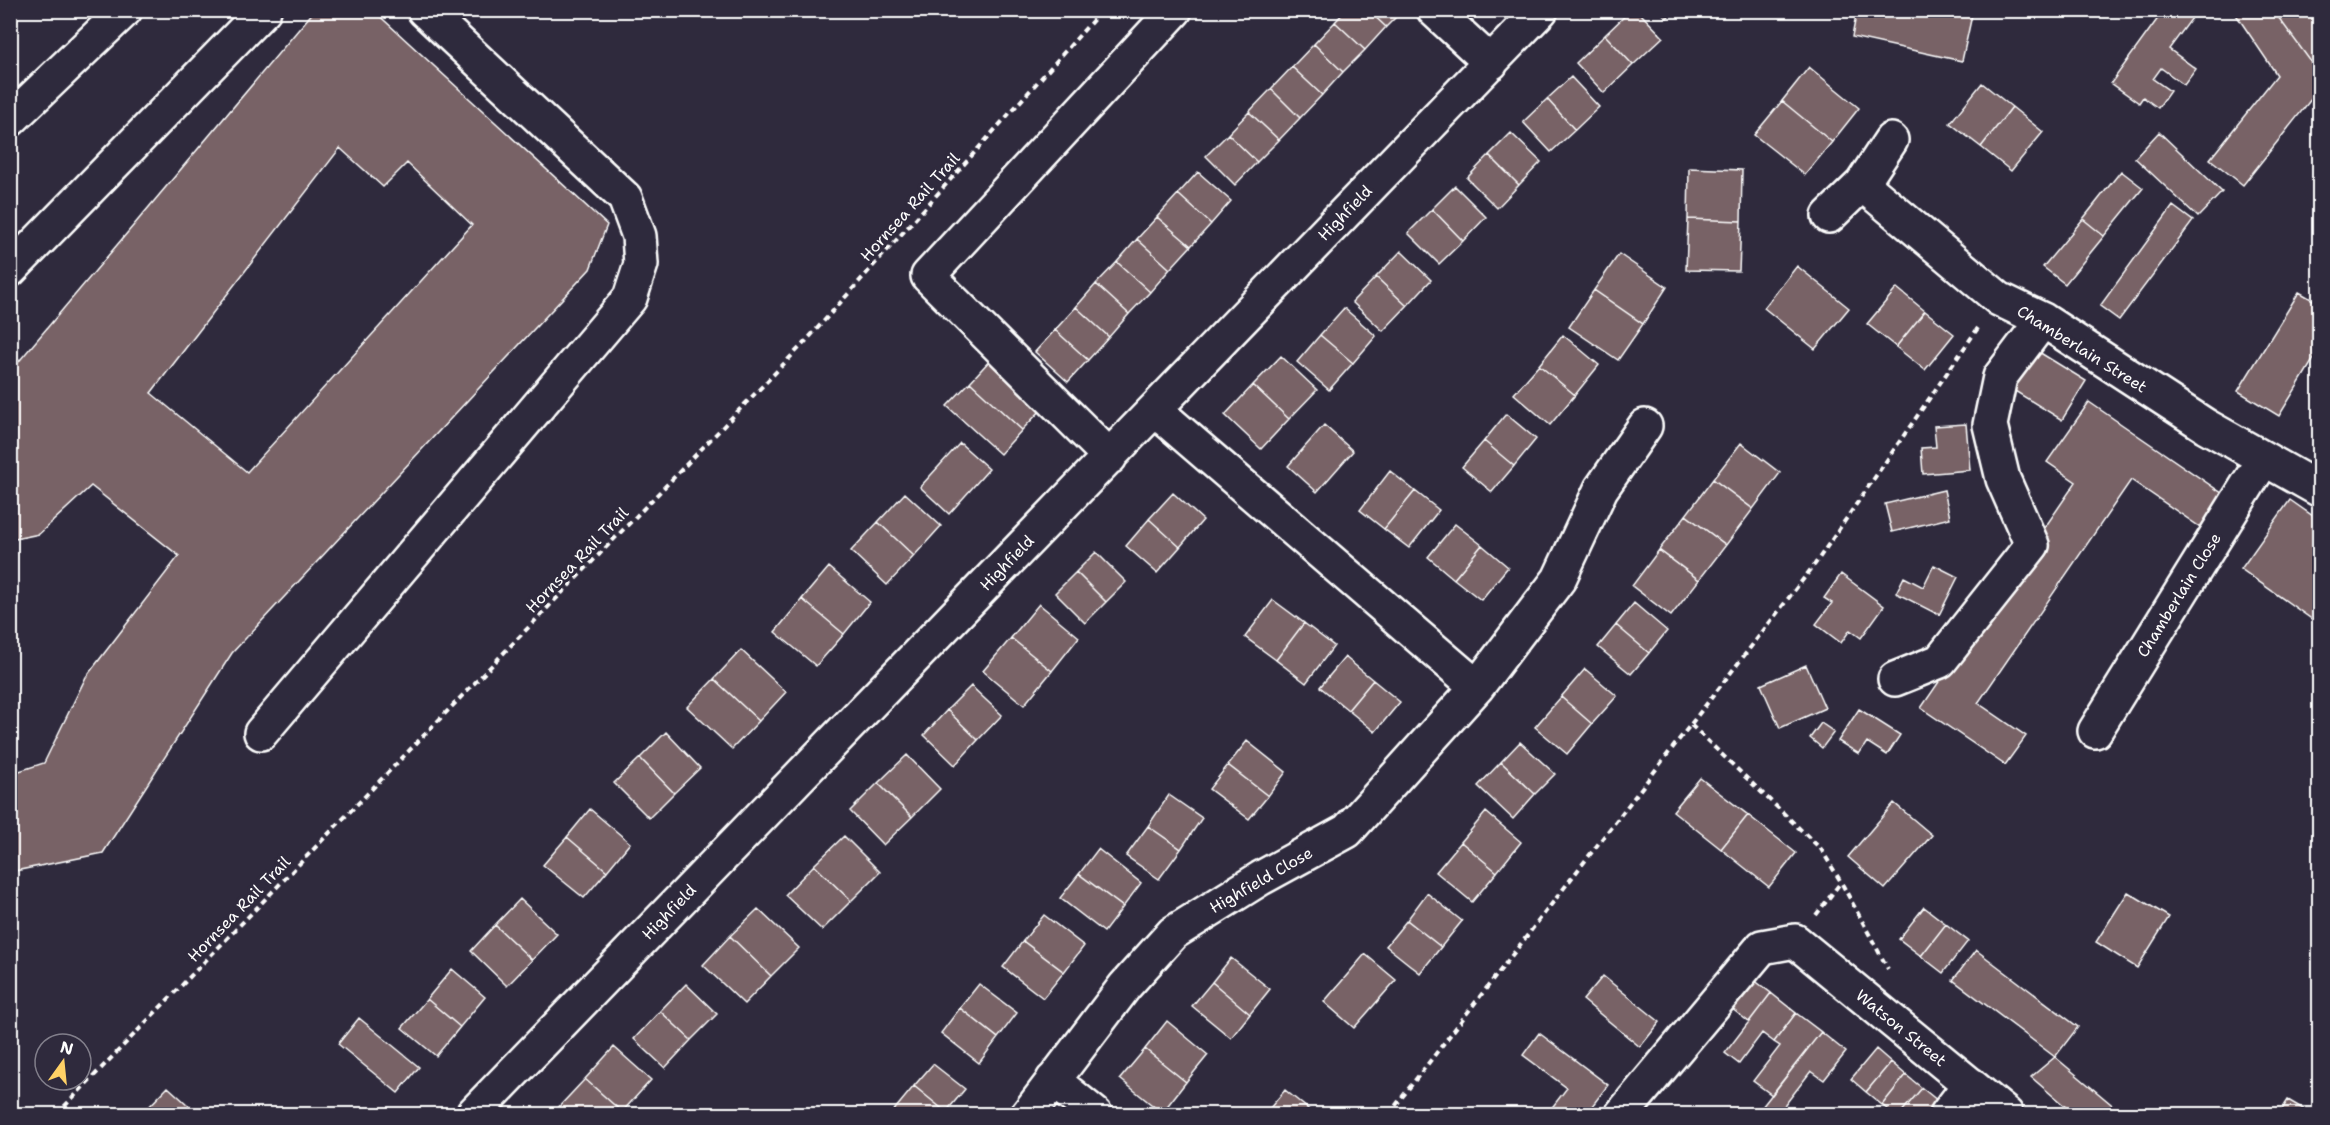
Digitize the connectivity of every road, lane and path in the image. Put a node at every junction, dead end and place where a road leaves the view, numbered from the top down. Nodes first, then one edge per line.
1 (21, 10) edge
2 (125, 10) edge
3 (264, 10) edge
4 (424, 10) edge
5 (1102, 10) edge
6 (1175, 10) edge
7 (1434, 10) edge
8 (1541, 10) edge
9 (10, 20) edge
10 (1491, 63) junction
11 (10, 120) edge
12 (1891, 140) dead end
13 (1862, 184) junction
14 (1829, 216) dead end
15 (10, 270) edge
16 (1999, 299) junction
17 (2043, 320) junction
18 (1155, 410) junction
19 (1645, 426) dead end
20 (1110, 457) junction
21 (2263, 460) junction
22 (2319, 490) edge
23 (1895, 680) dead end
24 (1477, 687) junction
25 (1691, 725) junction
26 (2095, 730) dead end
27 (261, 733) dead end
28 (1889, 972) dead end
29 (1053, 1080) junction
30 (1970, 1084) junction
31 (57, 1114) edge
32 (473, 1114) edge
33 (1028, 1114) edge
34 (1095, 1114) edge
35 (1389, 1114) edge
36 (1622, 1114) edge
37 (1947, 1114) edge
38 (2006, 1114) edge

1 - 9 path
2 - 11 street
3 - 15 street
4 - 27 street
5 - 31 path, Hornsea Rail Trail
6 - 20 street
7 - 10 street
8 - 10 street, Highfield
10 - 18 street, Highfield
12 - 13 street
13 - 14 street
13 - 16 street, Chamberlain Street
16 - 17 street, Chamberlain Street
16 - 25 path
17 - 21 street, Chamberlain Street
17 - 23 street
18 - 20 street, Highfield
18 - 24 street
19 - 24 street, Highfield Close
20 - 32 street, Highfield
21 - 22 street, Chamberlain Street
21 - 26 street, Chamberlain Close
24 - 29 street, Highfield Close
25 - 28 path
25 - 35 path
29 - 33 street, Highfield Close
29 - 34 street
30 - 36 street, Watson Street
30 - 37 street
30 - 38 street, Watson Street

